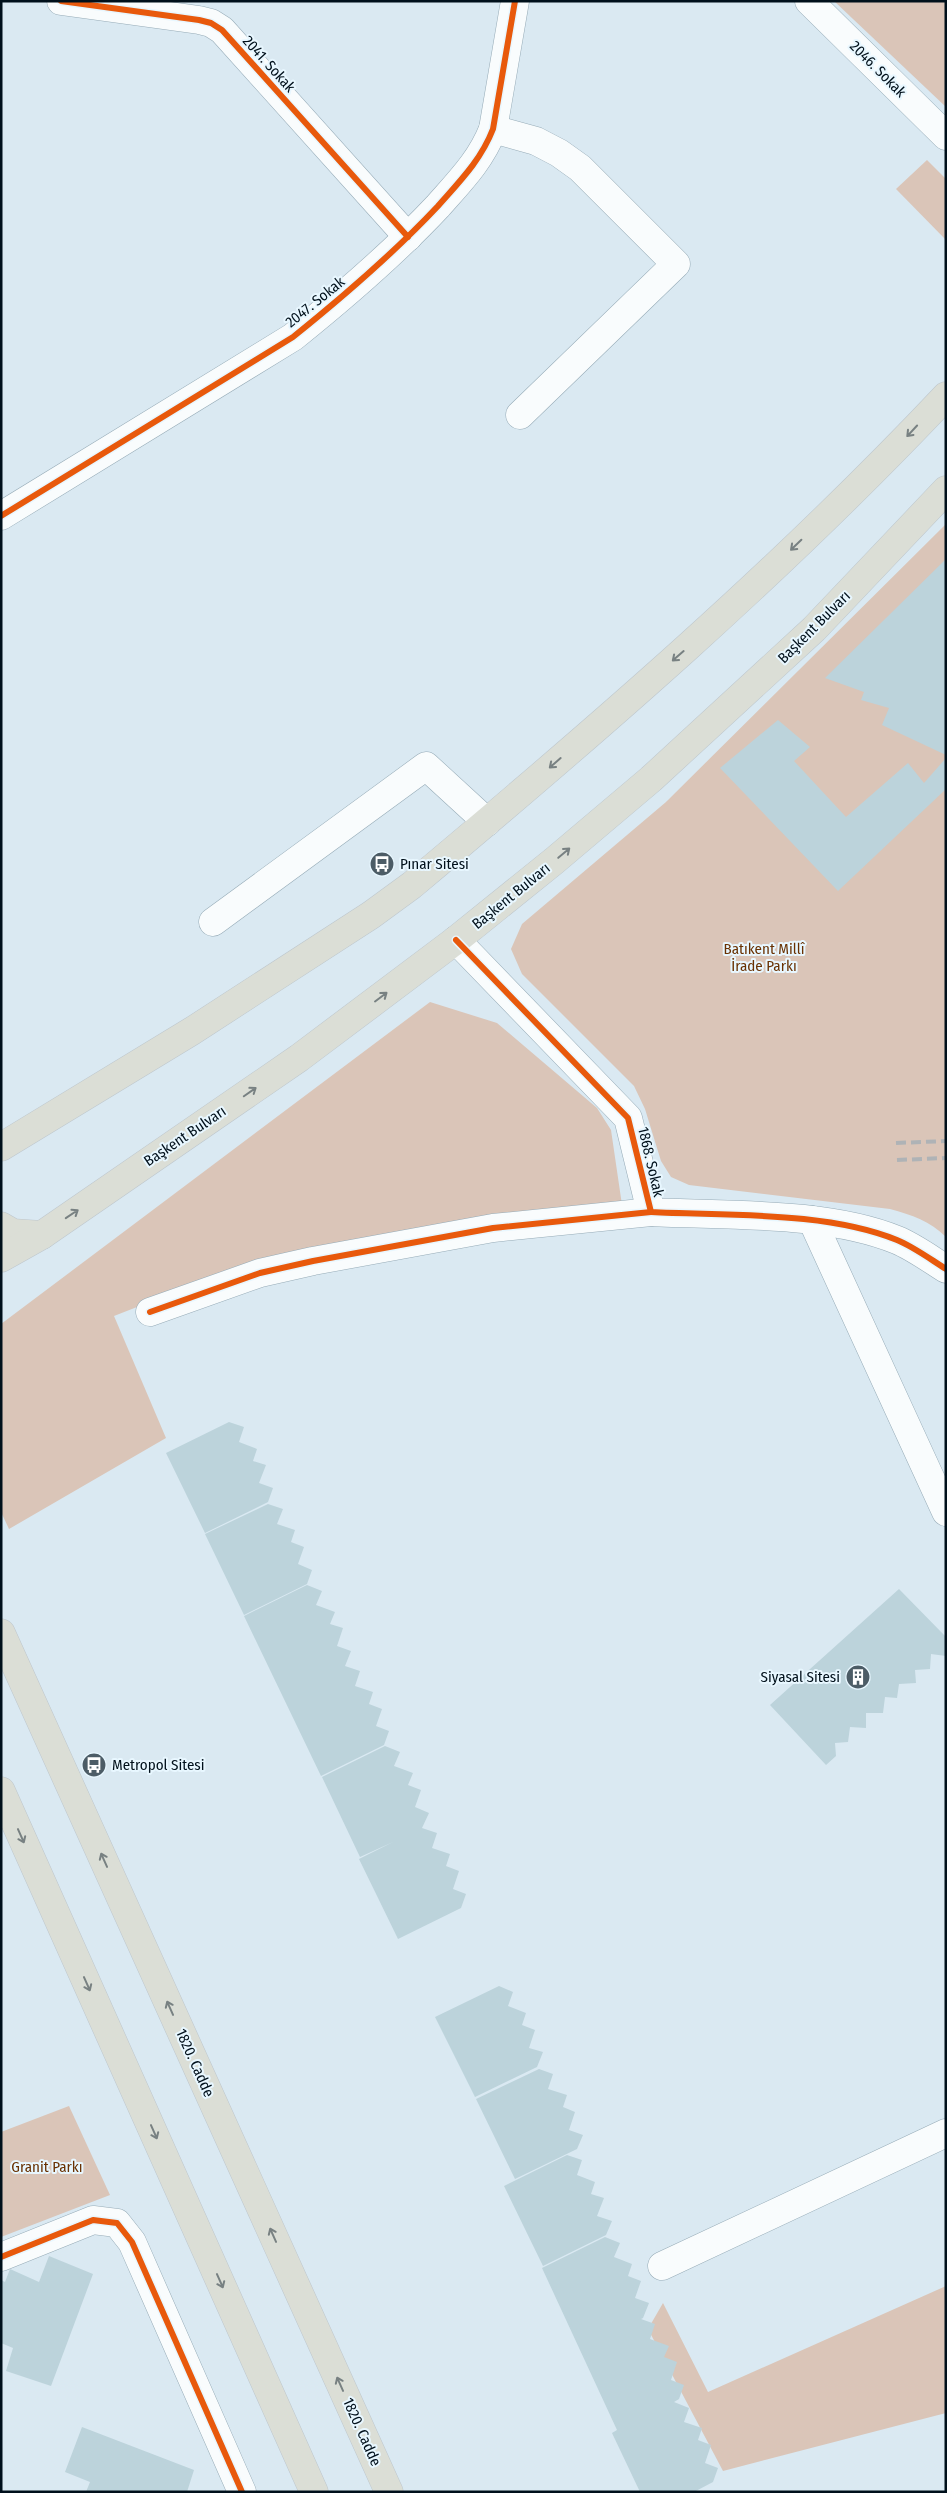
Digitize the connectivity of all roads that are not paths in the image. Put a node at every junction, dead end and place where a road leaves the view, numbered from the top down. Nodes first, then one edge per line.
1 (61, 1) edge
2 (514, 1) edge
3 (809, 1) edge
4 (493, 129) junction
5 (946, 136) edge
6 (408, 237) junction
7 (946, 396) edge
8 (520, 415) dead end
9 (946, 490) edge
10 (1, 516) edge
11 (487, 822) junction
12 (213, 922) dead end
13 (456, 940) junction
14 (1, 1148) edge
15 (651, 1212) junction
16 (812, 1220) junction
17 (1, 1226) edge
18 (42, 1235) junction
19 (1, 1258) edge
20 (946, 1269) edge
21 (150, 1312) dead end
22 (946, 1512) edge
23 (1, 1633) edge
24 (1, 1791) edge
25 (946, 2133) edge
26 (1, 2257) edge
27 (662, 2266) dead end
28 (242, 2492) edge
29 (314, 2492) edge
30 (389, 2492) edge

1 - 6 street, 2041. Sokak
2 - 4 street, 2047. Sokak
3 - 5 street, 2046. Sokak
4 - 6 street, 2047. Sokak
4 - 8 street
6 - 10 street, 2047. Sokak
7 -> 11 main road
13 -> 9 main road, Başkent Bulvarı
11 - 12 street
11 - 14 main road
13 - 15 street, 1868. Sokak
18 -> 13 main road, Başkent Bulvarı
15 - 16 street, 1868. Sokak
15 - 21 street
16 - 20 street, 1868. Sokak
16 - 22 street
17 - 18 main road
18 - 19 main road, Başkent Bulvarı
30 -> 23 main road, 1820. Cadde
24 -> 29 main road
25 - 27 street
26 - 28 street

